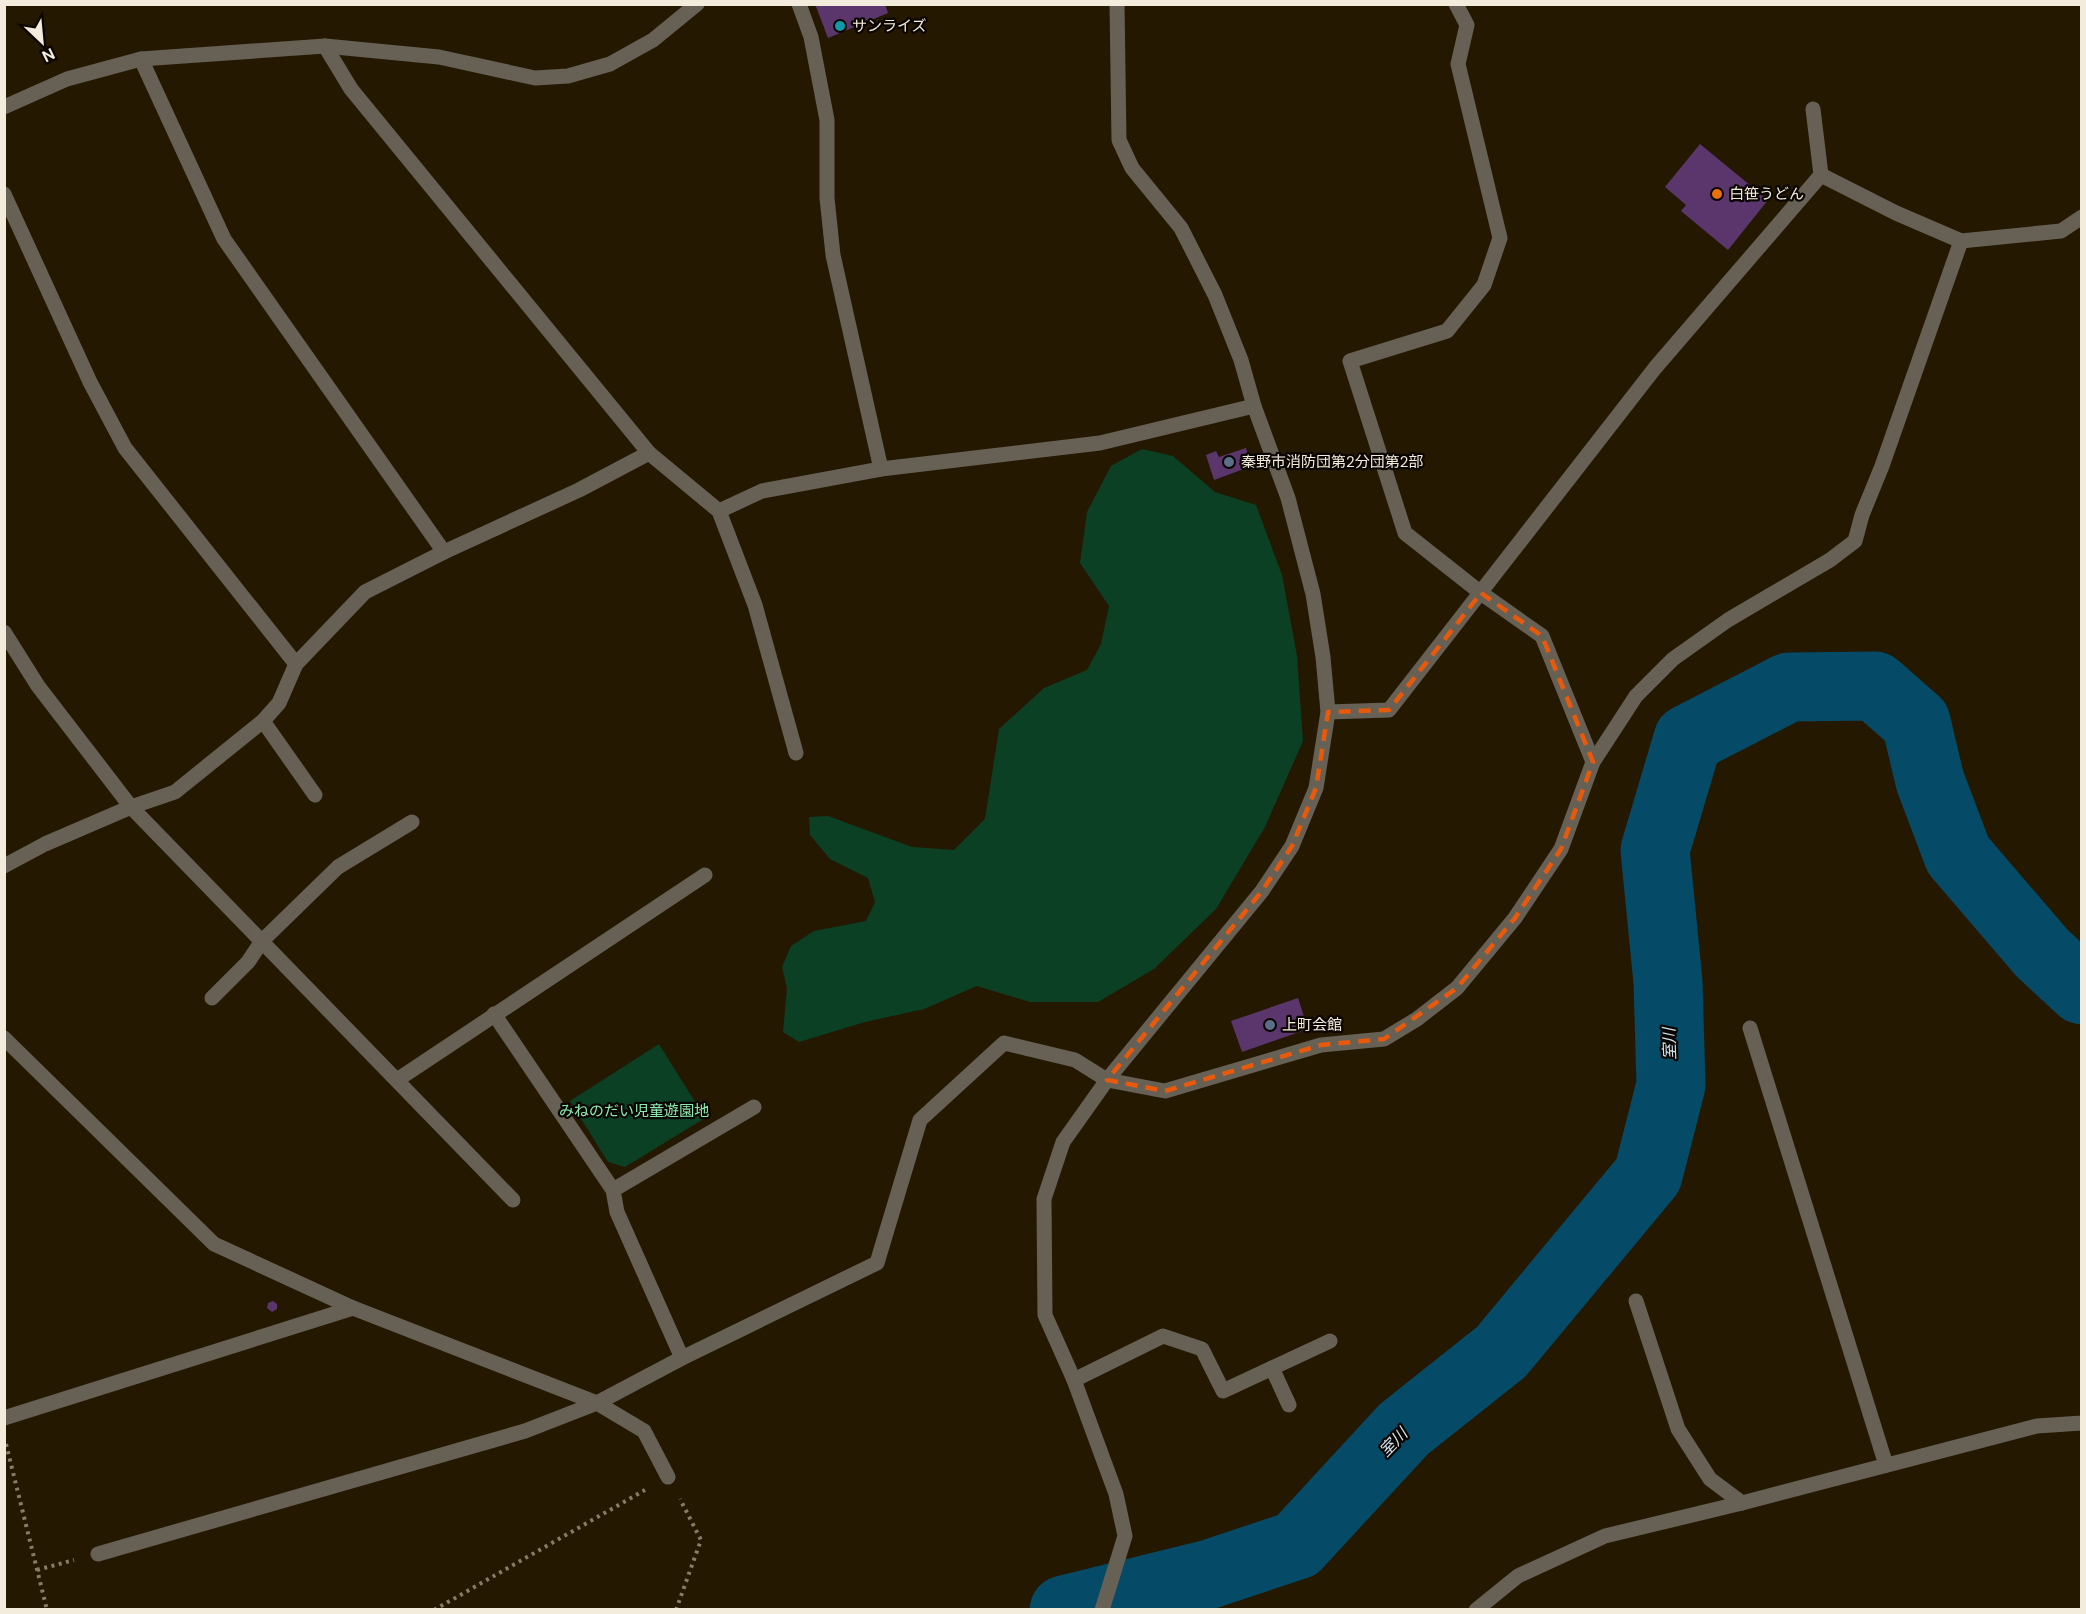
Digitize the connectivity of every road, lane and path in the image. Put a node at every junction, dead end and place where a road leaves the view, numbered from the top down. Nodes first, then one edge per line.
1 (698, 4) edge
2 (799, 4) edge
3 (1117, 4) edge
4 (1456, 4) edge
5 (325, 46) junction
6 (141, 59) junction
7 (4, 107) edge
8 (1813, 109) dead end
9 (1821, 175) junction
10 (4, 194) edge
11 (2082, 217) edge
12 (1960, 241) junction
13 (1254, 406) junction
14 (649, 453) junction
15 (881, 469) junction
16 (718, 511) junction
17 (444, 552) junction
18 (1481, 593) junction
19 (4, 632) edge
20 (296, 664) junction
21 (1328, 712) junction
22 (263, 721) junction
23 (796, 753) dead end
24 (1593, 762) junction
25 (315, 795) dead end
26 (131, 807) junction
27 (412, 822) dead end
28 (4, 866) edge
29 (705, 875) dead end
30 (262, 942) junction
31 (212, 998) dead end
32 (494, 1014) junction
33 (1750, 1028) dead end
34 (4, 1038) edge
35 (397, 1080) junction
36 (1107, 1080) junction
37 (753, 1107) dead end
38 (613, 1190) junction
39 (513, 1200) dead end
40 (1636, 1302) dead end
41 (353, 1308) junction
42 (1330, 1341) dead end
43 (682, 1358) junction
44 (1272, 1368) junction
45 (1074, 1380) junction
46 (597, 1403) junction
47 (1289, 1405) dead end
48 (4, 1418) edge
49 (2082, 1423) edge
50 (5, 1440) edge
51 (1886, 1465) junction
52 (668, 1477) junction
53 (1742, 1503) junction
54 (98, 1554) joint
55 (37, 1570) junction
56 (47, 1610) edge
57 (434, 1610) edge
58 (676, 1610) edge
59 (1102, 1610) edge
60 (1476, 1610) edge

1 - 5 street
2 - 15 street
3 - 13 street
4 - 18 street
5 - 6 street
5 - 14 street
6 - 7 street
6 - 17 street
8 - 9 street
9 - 12 street
9 - 18 street
10 - 20 street
11 - 12 street
12 - 24 street
13 - 15 street
13 - 21 street
14 - 16 street
14 - 17 street
15 - 16 street
16 - 23 street
17 - 20 street
18 - 21 street
18 - 24 street
19 - 26 street
20 - 22 street
21 - 36 street
22 - 25 street
22 - 26 street
24 - 36 street
26 - 28 street
26 - 30 street
27 - 30 street
29 - 32 street
30 - 31 street
30 - 35 street
32 - 35 street
32 - 38 street
33 - 51 street
34 - 41 street
35 - 39 street
36 - 43 street
36 - 45 street
37 - 38 street
38 - 43 street
40 - 53 street
41 - 46 street
41 - 48 street
42 - 44 street
43 - 46 street
44 - 45 street
44 - 47 street
45 - 59 street
46 - 52 street
46 - 54 street
49 - 51 street
50 - 55 path
51 - 53 street
52 - 57 path
52 - 58 path
53 - 60 street
54 - 55 path
55 - 56 path

